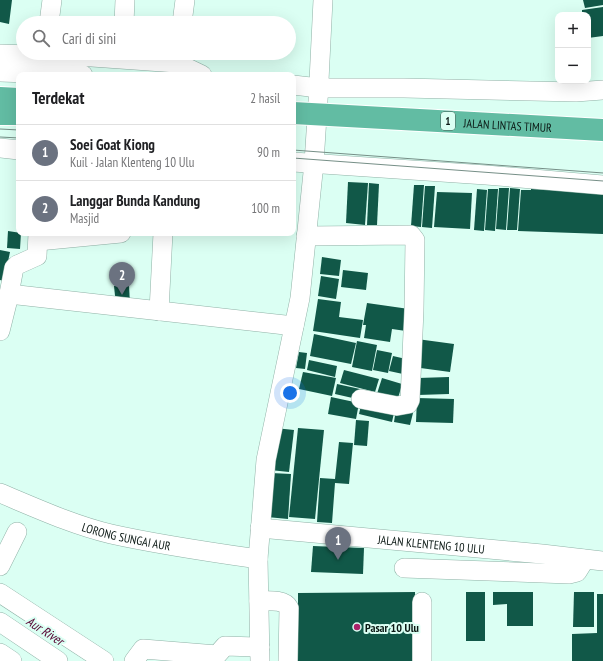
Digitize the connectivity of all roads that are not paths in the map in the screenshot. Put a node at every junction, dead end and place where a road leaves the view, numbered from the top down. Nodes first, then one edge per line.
1 (52, 0) edge
2 (125, 0) edge
3 (185, 0) edge
4 (323, 0) edge
5 (50, 16) edge
6 (124, 16) edge
7 (183, 16) edge
8 (0, 54) edge
9 (16, 54) edge
10 (150, 60) edge
11 (177, 64) edge
12 (0, 72) edge
13 (195, 72) edge
14 (16, 73) edge
15 (296, 85) edge
16 (319, 88) junction
17 (603, 90) edge
18 (0, 98) edge
19 (16, 99) edge
20 (296, 113) edge
21 (0, 114) edge
22 (16, 114) edge
23 (296, 128) edge
24 (603, 130) edge
25 (603, 144) edge
26 (0, 148) edge
27 (16, 150) edge
28 (296, 162) edge
29 (314, 163) junction
30 (603, 185) edge
31 (59, 236) edge
32 (163, 236) edge
33 (306, 236) junction
34 (38, 237) edge
35 (10, 294) junction
36 (159, 311) junction
37 (294, 326) junction
38 (0, 331) edge
39 (360, 399) dead end
40 (0, 493) edge
41 (260, 528) junction
42 (17, 532) dead end
43 (435, 544) junction
44 (258, 559) junction
45 (583, 559) junction
46 (603, 561) edge
47 (0, 566) edge
48 (404, 568) dead end
49 (435, 570) junction
50 (0, 593) edge
51 (259, 601) junction
52 (422, 602) dead end
53 (0, 622) edge
54 (0, 653) edge
55 (260, 654) edge
56 (12, 661) edge
57 (58, 661) edge
58 (104, 661) edge
59 (134, 661) edge
60 (288, 661) edge
61 (422, 661) edge

1 - 5 street
2 - 6 street
3 - 7 street
4 - 16 street
8 - 9 street
10 - 11 street
11 - 13 street
12 - 14 street
15 - 16 street
16 - 17 street
16 - 29 street
18 - 19 highway
20 - 24 highway, JALAN LINTAS TIMUR / 1, bridge
21 - 22 highway
23 - 25 highway, JALAN LINTAS TIMUR / 1
26 - 27 street
28 - 29 street
29 - 30 street
29 - 33 street
31 - 34 street
32 - 36 street
33 - 37 street
33 - 39 street
34 - 35 street
35 - 36 street
35 - 38 street
36 - 37 street
37 - 41 street
40 - 44 street, LORONG SUNGAI AUR
41 - 43 street, JALAN KLENTENG 10 ULU
41 - 44 street
42 - 47 street
43 - 45 street, JALAN KLENTENG 10 ULU
43 - 49 street
44 - 51 street
45 - 46 street, JALAN KLENTENG 10 ULU
45 - 49 street
48 - 49 street
50 - 58 street
51 - 55 street
51 - 60 street
52 - 61 street
53 - 57 street
54 - 56 street
55 - 59 street

